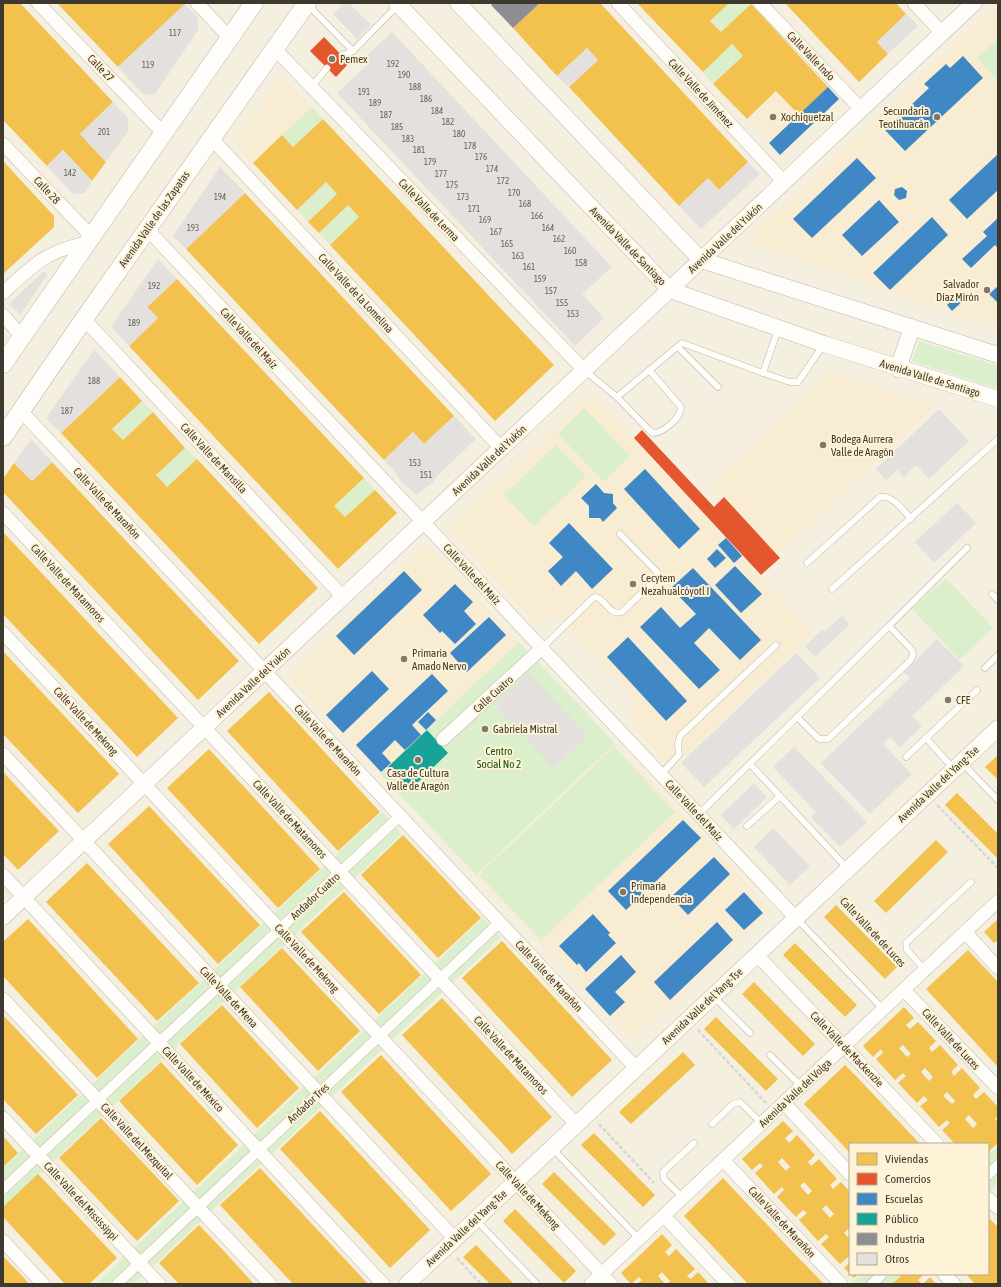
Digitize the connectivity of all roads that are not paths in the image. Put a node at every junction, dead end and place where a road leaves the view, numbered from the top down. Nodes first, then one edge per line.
1 (38, 3) edge
2 (197, 3) edge
3 (254, 3) edge
4 (307, 3) edge
5 (458, 3) edge
6 (618, 3) edge
7 (760, 3) edge
8 (914, 3) edge
9 (974, 3) edge
10 (398, 4) edge
11 (942, 33) junction
12 (230, 38) junction
13 (275, 49) junction
14 (352, 51) junction
15 (342, 55) dead end
16 (327, 68) dead end
17 (311, 87) junction
18 (862, 109) junction
19 (163, 133) junction
20 (211, 138) junction
21 (3, 144) edge
22 (784, 182) junction
23 (148, 230) junction
24 (88, 240) junction
25 (701, 260) junction
26 (670, 290) junction
27 (3, 293) edge
28 (3, 315) edge
29 (84, 319) junction
30 (912, 327) junction
31 (778, 329) junction
32 (22, 337) junction
33 (824, 344) junction
34 (678, 347) junction
35 (998, 355) edge
36 (3, 364) edge
37 (898, 369) junction
38 (584, 370) junction
39 (649, 370) junction
40 (763, 373) junction
41 (718, 387) dead end
42 (617, 397) junction
43 (998, 399) edge
44 (21, 411) junction
45 (3, 437) edge
46 (998, 439) edge
47 (501, 448) junction
48 (3, 513) edge
49 (911, 519) junction
50 (423, 522) junction
51 (620, 534) dead end
52 (967, 548) dead end
53 (806, 563) dead end
54 (832, 589) dead end
55 (992, 594) dead end
56 (344, 597) junction
57 (998, 600) edge
58 (889, 626) junction
59 (3, 633) edge
60 (776, 645) dead end
61 (542, 648) junction
62 (998, 656) edge
63 (985, 668) dead end
64 (264, 671) junction
65 (977, 690) dead end
66 (797, 717) junction
67 (204, 728) junction
68 (998, 728) edge
69 (926, 738) junction
70 (443, 739) dead end
71 (3, 754) edge
72 (906, 757) dead end
73 (750, 764) junction
74 (958, 766) junction
75 (661, 774) junction
76 (144, 784) junction
77 (780, 796) junction
78 (998, 800) edge
79 (699, 814) junction
80 (400, 816) junction
81 (747, 826) dead end
82 (84, 841) junction
83 (848, 869) junction
84 (340, 872) junction
85 (3, 875) edge
86 (971, 882) dead end
87 (24, 897) junction
88 (998, 901) edge
89 (3, 917) edge
90 (796, 918) junction
91 (499, 923) junction
92 (280, 929) junction
93 (965, 932) junction
94 (757, 955) junction
95 (998, 968) edge
96 (921, 974) junction
97 (440, 979) junction
98 (219, 986) junction
99 (904, 990) junction
100 (713, 996) junction
101 (3, 999) edge
102 (883, 1009) junction
103 (750, 1034) dead end
104 (380, 1036) junction
105 (159, 1043) junction
106 (844, 1046) junction
107 (770, 1055) dead end
108 (636, 1068) junction
109 (801, 1086) junction
110 (998, 1088) edge
111 (319, 1093) junction
112 (98, 1100) junction
113 (779, 1108) junction
114 (3, 1118) edge
115 (576, 1124) junction
116 (712, 1124) dead end
117 (762, 1124) junction
118 (694, 1143) dead end
119 (936, 1143) edge
120 (551, 1148) junction
121 (259, 1150) junction
122 (39, 1156) junction
123 (723, 1160) junction
124 (998, 1165) edge
125 (849, 1173) edge
126 (989, 1173) edge
127 (516, 1181) junction
128 (3, 1189) edge
129 (989, 1199) edge
130 (679, 1202) junction
131 (198, 1207) junction
132 (998, 1208) edge
133 (664, 1216) junction
134 (475, 1219) junction
135 (639, 1239) junction
136 (3, 1241) edge
137 (451, 1243) junction
138 (139, 1263) junction
139 (602, 1274) junction
140 (881, 1275) edge
141 (945, 1275) edge
142 (43, 1284) edge
143 (117, 1284) edge
144 (159, 1284) edge
145 (270, 1284) edge
146 (383, 1284) edge
147 (407, 1284) edge
148 (537, 1284) edge
149 (592, 1284) edge
150 (611, 1284) edge
151 (728, 1284) edge
152 (841, 1284) edge
153 (872, 1284) edge
154 (954, 1284) edge

1 - 19 street, Calle 27
2 - 12 street
3 - 12 main road
4 - 13 main road, Avenida Valle de las Zapatas
4 - 14 lane
5 - 25 street
6 - 22 street, Calle Valle de Jiménez
7 - 18 street, Calle Valle Indo
8 - 11 street
9 - 11 street, Avenida Valle del Yukón
10 - 14 lane
10 - 26 street, Avenida Valle de Santiago
11 - 18 street, Avenida Valle del Yukón
12 - 19 main road
13 - 17 street, Calle Valle de Lerma
13 - 20 main road, Avenida Valle de las Zapatas
14 - 15 lane
16 - 17 lane
17 - 38 street, Calle Valle de Lerma
18 - 22 street, Avenida Valle del Yukón
19 - 24 main road
20 - 23 main road, Avenida Valle de las Zapatas
20 - 47 street, Calle Valle de la Lomelina
21 - 24 street, Calle 28
22 - 25 street, Avenida Valle del Yukón
23 - 29 main road, Avenida Valle de las Zapatas
23 - 50 street, Calle Valle del Maíz
24 - 27 street
24 - 32 main road
25 - 26 street, Avenida Valle del Yukón
25 - 30 street
26 - 31 street, Avenida Valle de Santiago
26 - 38 street, Avenida Valle del Yukón
28 - 32 street
29 - 44 main road, Avenida Valle de las Zapatas
29 - 56 street, Calle Valle de Mansilla
30 - 35 street
30 - 37 street
31 - 33 street, Avenida Valle de Santiago
31 - 40 lane
32 - 36 main road
33 - 37 street, Avenida Valle de Santiago
33 - 40 lane
34 - 39 lane
34 - 40 lane
34 - 41 lane
37 - 43 street, Avenida Valle de Santiago
38 - 42 lane
38 - 47 street, Avenida Valle del Yukón
39 - 42 lane
39 - 42 lane
44 - 45 main road, Avenida Valle de las Zapatas
44 - 64 street, Calle Valle de Marañón
46 - 49 lane
47 - 50 street, Avenida Valle del Yukón
48 - 67 street, Calle Valle de Matamoros
49 - 53 lane
49 - 54 lane
50 - 56 street, Avenida Valle del Yukón
50 - 61 street, Calle Valle del Maíz
51 - 61 lane
52 - 58 lane
55 - 57 lane
56 - 64 street, Avenida Valle del Yukón
58 - 66 lane
58 - 66 lane
59 - 76 street, Calle Valle de Mekong
60 - 75 lane
61 - 70 street, Calle Cuatro
61 - 75 street, Calle Valle del Maíz
62 - 63 lane
64 - 67 street, Avenida Valle del Yukón
64 - 80 street, Calle Valle de Marañón
65 - 69 lane
66 - 73 lane
67 - 76 street, Avenida Valle del Yukón
67 - 84 street, Calle Valle de Matamoros
68 - 74 street, Avenida Valle del Yang-Tse
69 - 72 lane
69 - 74 lane
71 - 82 street, Calle Valle de Mena
73 - 77 lane
73 - 79 lane
74 - 78 lane
74 - 83 street, Avenida Valle del Yang-Tse
75 - 79 street, Calle Valle del Maíz
76 - 82 street, Avenida Valle del Yukón
76 - 92 street, Calle Valle de Mekong
77 - 81 lane
77 - 83 lane
79 - 90 street, Calle Valle del Maíz
80 - 84 street, Andador Cuatro
80 - 91 street, Calle Valle de Marañón
82 - 87 street, Avenida Valle del Yukón
82 - 98 street, Calle Valle de Mena
83 - 90 street, Avenida Valle del Yang-Tse
84 - 92 street, Andador Cuatro
84 - 97 street, Calle Valle de Matamoros
85 - 87 street, Calle Valle de México
86 - 96 lane
87 - 89 street, Avenida Valle del Yukón
87 - 105 street, Calle Valle de México
88 - 93 street, Avenida Valle del Volga
90 - 94 street, Avenida Valle del Yang-Tse
90 - 102 lane
91 - 97 street, Andador Tres
91 - 108 street, Calle Valle de Marañón
92 - 98 street, Andador Cuatro
92 - 104 street, Calle Valle de Mekong
93 - 95 street
93 - 96 street, Avenida Valle del Volga
94 - 100 street, Avenida Valle del Yang-Tse
94 - 106 street, Calle Valle de Mackenzie
96 - 99 street, Avenida Valle del Volga
97 - 104 street, Andador Tres
97 - 115 street, Calle Valle de Matamoros
98 - 105 street, Andador Cuatro
98 - 111 street, Calle Valle de Mena
99 - 102 street, Avenida Valle del Volga
99 - 110 street, Calle Valle de Luces
100 - 103 lane
100 - 108 street, Avenida Valle del Yang-Tse
101 - 112 street, Calle Valle del Mezquital
102 - 106 street, Avenida Valle del Volga
104 - 111 street, Andador Tres
104 - 127 street, Calle Valle de Mekong
105 - 112 street, Andador Cuatro
105 - 121 street, Calle Valle de México
106 - 109 street, Avenida Valle del Volga
106 - 119 street, Calle Valle de Mackenzie
107 - 109 lane
108 - 115 street, Avenida Valle del Yang-Tse
109 - 113 street, Avenida Valle del Volga
111 - 121 street, Andador Tres
111 - 137 street, Calle Valle de Mena
112 - 122 street, Andador Cuatro
112 - 131 street, Calle Valle del Mezquital
113 - 117 street, Avenida Valle del Volga
113 - 125 street
114 - 122 street, Calle Valle del Mississippi
115 - 120 street, Avenida Valle del Yang-Tse
116 - 117 lane
117 - 123 street, Avenida Valle del Volga
118 - 130 lane
120 - 127 street, Avenida Valle del Yang-Tse
120 - 135 lane
121 - 131 street, Andador Tres
121 - 146 street, Calle Valle de México
122 - 128 street, Andador Cuatro
122 - 138 street, Calle Valle del Mississippi
123 - 130 street, Avenida Valle del Volga
123 - 152 street, Calle Valle de Marañón
124 - 126 street
127 - 134 street, Avenida Valle del Yang-Tse
127 - 139 street, Calle Valle de Mekong
129 - 132 street
130 - 133 street, Avenida Valle del Volga
131 - 138 street, Andador Tres
131 - 145 street, Calle Valle del Mezquital
133 - 135 street, Avenida Valle del Volga
133 - 151 street
134 - 137 street, Avenida Valle del Yang-Tse
134 - 148 lane
135 - 139 street, Avenida Valle del Volga
136 - 142 street
137 - 147 street, Avenida Valle del Yang-Tse
138 - 143 street, Andador Tres
138 - 144 street, Calle Valle del Mississippi
139 - 149 street, Avenida Valle del Volga
139 - 150 street, Calle Valle de Mekong
140 - 153 street
141 - 154 street

